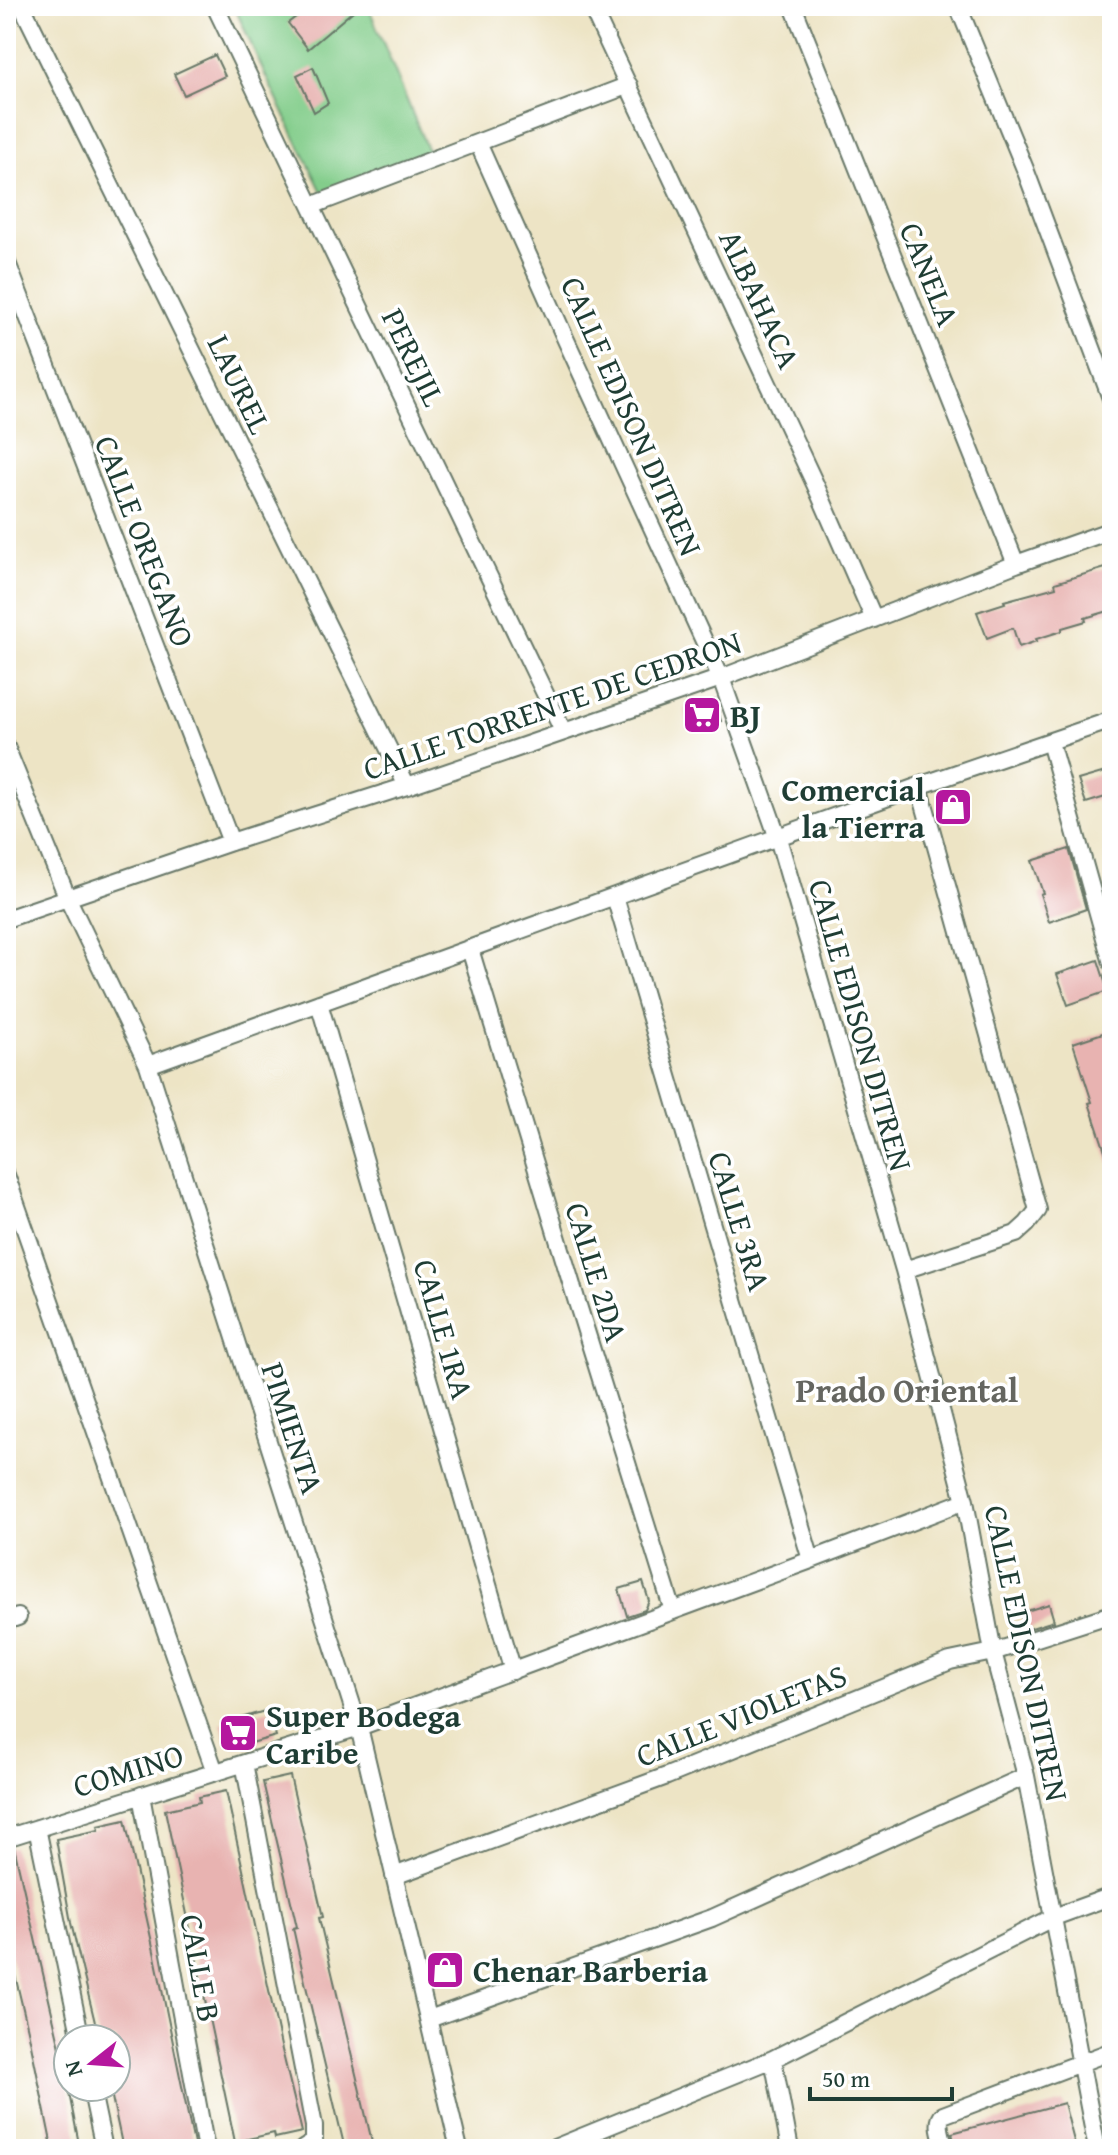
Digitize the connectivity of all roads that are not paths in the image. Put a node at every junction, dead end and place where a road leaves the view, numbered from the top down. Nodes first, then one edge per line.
1 (22, 6) edge
2 (215, 6) edge
3 (591, 6) edge
4 (793, 6) edge
5 (958, 6) edge
6 (629, 85) junction
7 (478, 143) junction
8 (311, 206) junction
9 (6, 260) edge
10 (1112, 401) edge
11 (1112, 530) edge
12 (1016, 564) junction
13 (874, 619) junction
14 (721, 678) junction
15 (1112, 720) edge
16 (563, 731) junction
17 (1050, 742) junction
18 (6, 747) edge
19 (407, 786) junction
20 (919, 786) junction
21 (778, 838) junction
22 (231, 842) junction
23 (615, 897) junction
24 (68, 899) junction
25 (6, 919) edge
26 (470, 949) junction
27 (1112, 963) edge
28 (319, 1003) junction
29 (148, 1065) junction
30 (6, 1175) edge
31 (13, 1219) edge
32 (904, 1270) junction
33 (965, 1501) junction
34 (811, 1560) junction
35 (673, 1611) junction
36 (1112, 1614) edge
37 (993, 1652) junction
38 (513, 1671) junction
39 (359, 1727) junction
40 (244, 1763) junction
41 (215, 1772) junction
42 (1026, 1776) junction
43 (141, 1795) junction
44 (37, 1828) junction
45 (6, 1838) edge
46 (394, 1876) junction
47 (1112, 1896) edge
48 (1054, 1917) junction
49 (429, 2019) junction
50 (78, 2023) edge
51 (1112, 2051) edge
52 (773, 2059) junction
53 (1080, 2063) junction
54 (94, 2103) edge
55 (104, 2149) edge
56 (208, 2149) edge
57 (303, 2149) edge
58 (459, 2149) edge
59 (552, 2149) edge
60 (790, 2149) edge
61 (945, 2149) edge
62 (1097, 2149) edge

1 - 19 street, LAUREL
2 - 8 street, PEREJIL
3 - 6 street, ALBAHACA
4 - 12 street, CANELA
5 - 10 street
6 - 7 street
6 - 13 street, ALBAHACA
7 - 8 street
7 - 14 street, CALLE EDISON DITREN
8 - 16 street, PEREJIL
9 - 22 street, CALLE OREGANO
11 - 12 street, CALLE TORRENTE DE CEDRON
12 - 13 street, CALLE TORRENTE DE CEDRON
13 - 14 street, CALLE TORRENTE DE CEDRON
14 - 16 street, CALLE TORRENTE DE CEDRON
14 - 21 street, CALLE EDISON DITREN
15 - 17 street
16 - 19 street, CALLE TORRENTE DE CEDRON
17 - 20 street
17 - 27 street
18 - 24 street, PIMIENTA
19 - 22 street, CALLE TORRENTE DE CEDRON
20 - 21 street
20 - 32 street
21 - 23 street
21 - 32 street, CALLE EDISON DITREN
22 - 24 street, CALLE TORRENTE DE CEDRON
23 - 26 street
23 - 34 street, CALLE 3RA
24 - 25 street, CALLE TORRENTE DE CEDRON
24 - 29 street, PIMIENTA
26 - 28 street
26 - 35 street, CALLE 2DA
28 - 29 street
28 - 38 street, CALLE 1RA
29 - 39 street, PIMIENTA
30 - 31 street
31 - 41 street
32 - 33 street, CALLE EDISON DITREN
33 - 34 street, COMINO
33 - 37 street, CALLE EDISON DITREN
34 - 35 street, COMINO
35 - 38 street, COMINO
36 - 37 street, CALLE VIOLETAS
37 - 42 street, CALLE EDISON DITREN
37 - 46 street, CALLE VIOLETAS
38 - 39 street, COMINO
39 - 40 street, COMINO
39 - 46 street, PIMIENTA
40 - 41 street, COMINO
40 - 57 street
41 - 43 street, COMINO
42 - 48 street, CALLE EDISON DITREN
42 - 49 street
43 - 44 street, COMINO
43 - 56 street, CALLE B
44 - 45 street, COMINO
44 - 50 street
46 - 49 street, PIMIENTA
47 - 48 street
48 - 52 street
48 - 53 street, CALLE EDISON DITREN
49 - 58 street, PIMIENTA
51 - 53 street
52 - 59 street
52 - 60 street
53 - 61 street
53 - 62 street, CALLE EDISON DITREN
54 - 55 street

